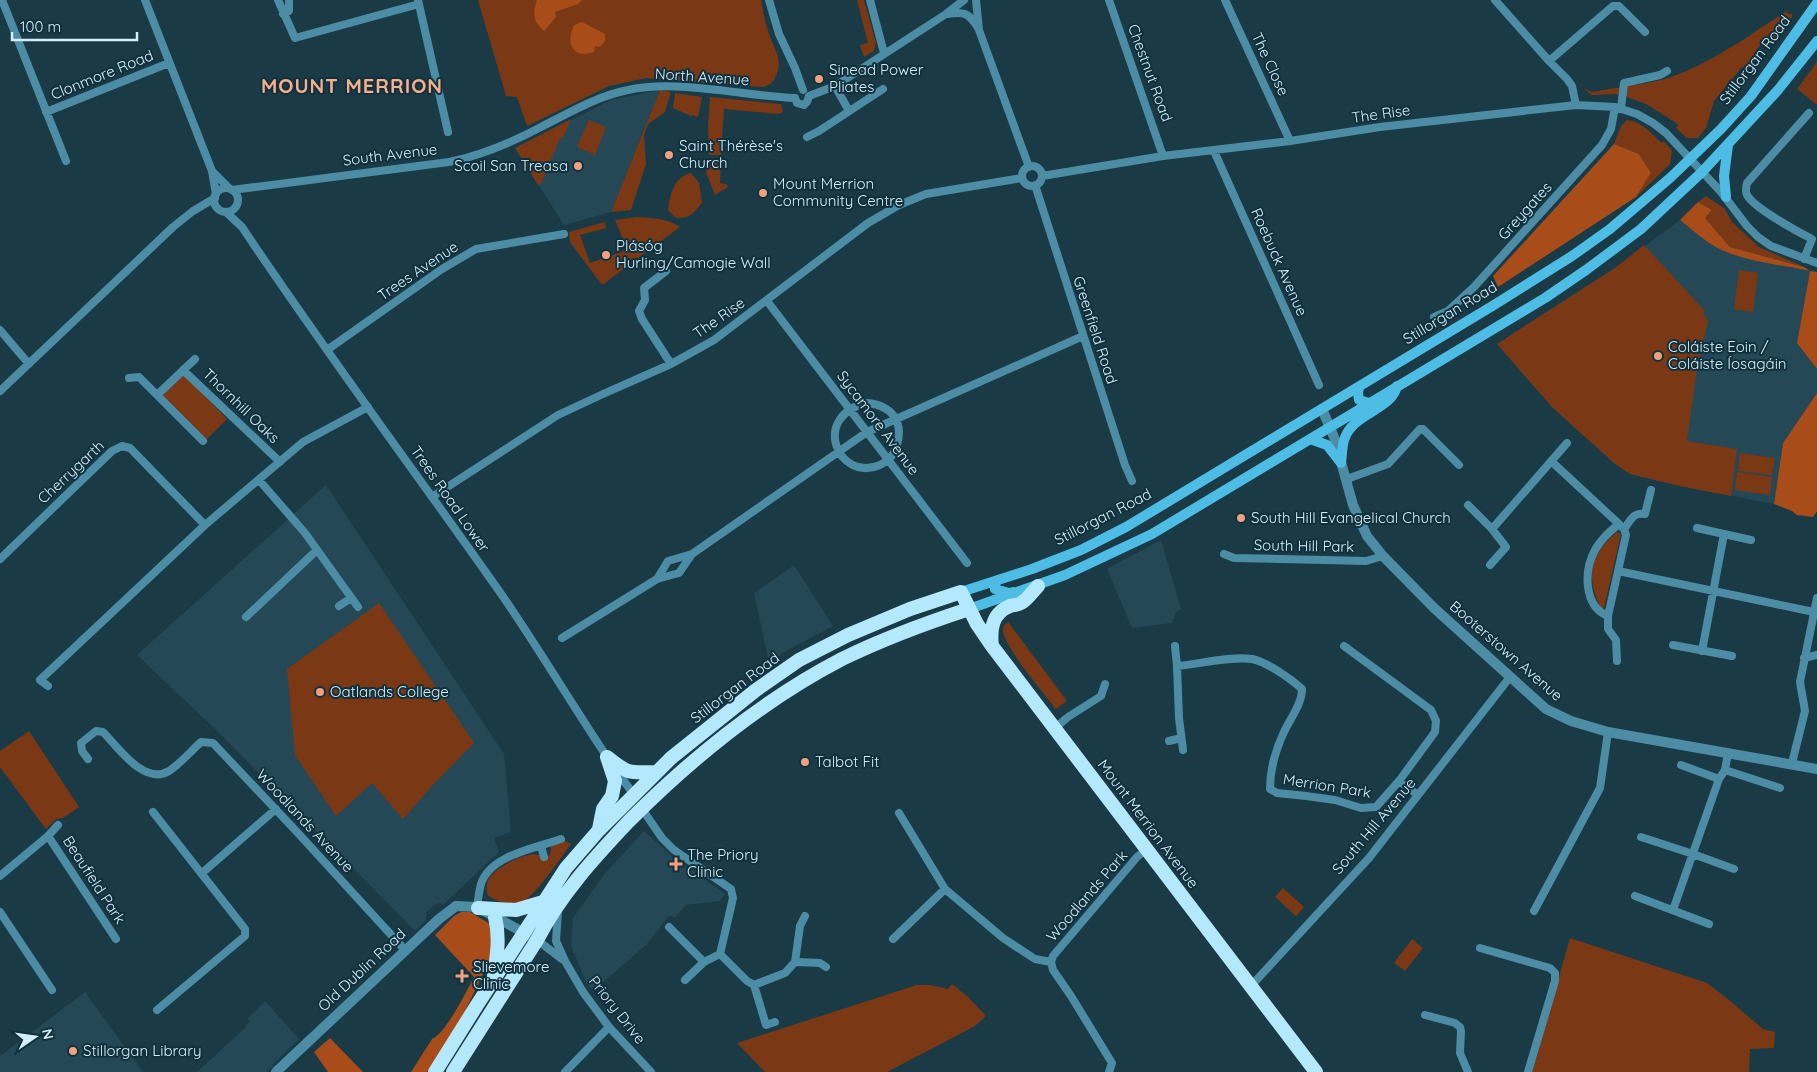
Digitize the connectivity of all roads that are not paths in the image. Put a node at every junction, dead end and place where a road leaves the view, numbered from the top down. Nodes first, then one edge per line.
1 (2, 0) edge
2 (145, 0) edge
3 (278, 0) edge
4 (289, 0) edge
5 (769, 0) edge
6 (870, 0) edge
7 (964, 0) edge
8 (976, 0) edge
9 (1109, 0) edge
10 (1225, 0) edge
11 (1495, 0) edge
12 (419, 2) edge
13 (1814, 4) edge
14 (283, 14) junction
15 (946, 14) junction
16 (979, 30) junction
17 (1645, 32) dead end
18 (1817, 41) edge
19 (884, 53) junction
20 (1549, 61) junction
21 (169, 63) junction
22 (1667, 71) dead end
23 (835, 86) junction
24 (883, 89) dead end
25 (806, 93) junction
26 (795, 98) junction
27 (1576, 105) junction
28 (1618, 107) junction
29 (849, 111) junction
30 (46, 112) junction
31 (1809, 113) dead end
32 (448, 132) dead end
33 (527, 134) joint
34 (807, 137) dead end
35 (1290, 141) junction
36 (1728, 145) junction
37 (1214, 150) junction
38 (1163, 156) junction
39 (1691, 159) junction
40 (66, 161) dead end
41 (1029, 167) junction
42 (212, 171) junction
43 (1702, 172) junction
44 (1042, 176) junction
45 (1022, 178) junction
46 (1035, 185) junction
47 (252, 187) junction
48 (231, 189) junction
49 (215, 196) junction
50 (1726, 197) junction
51 (238, 203) junction
52 (217, 207) junction
53 (193, 211) junction
54 (226, 212) junction
55 (242, 227) junction
56 (564, 234) dead end
57 (1815, 240) edge
58 (1804, 259) junction
59 (1817, 263) edge
60 (666, 271) dead end
61 (767, 301) junction
62 (1434, 318) dead end
63 (0, 330) edge
64 (1083, 336) junction
65 (327, 350) junction
66 (195, 359) dead end
67 (28, 364) junction
68 (671, 364) junction
69 (183, 370) junction
70 (129, 378) dead end
71 (1319, 385) dead end
72 (1359, 386) junction
73 (1398, 386) junction
74 (0, 391) edge
75 (157, 395) junction
76 (1369, 403) junction
77 (368, 407) junction
78 (849, 409) junction
79 (1322, 409) junction
80 (896, 418) junction
81 (1331, 427) junction
82 (867, 432) junction
83 (1310, 439) junction
84 (203, 441) dead end
85 (1567, 443) dead end
86 (839, 452) junction
87 (888, 459) junction
88 (1551, 461) junction
89 (280, 462) junction
90 (1341, 463) junction
91 (1459, 465) dead end
92 (1346, 479) junction
93 (259, 480) junction
94 (1132, 481) dead end
95 (1651, 490) dead end
96 (432, 497) junction
97 (1468, 505) dead end
98 (205, 525) junction
99 (1622, 526) junction
100 (1697, 528) dead end
101 (1492, 529) junction
102 (1724, 534) junction
103 (1751, 540) dead end
104 (317, 550) junction
105 (692, 554) junction
106 (1224, 554) dead end
107 (1383, 556) junction
108 (0, 559) edge
109 (967, 562) dead end
110 (1490, 564) dead end
111 (1618, 572) junction
112 (657, 579) junction
113 (996, 581) junction
114 (1038, 586) junction
115 (961, 592) junction
116 (1713, 592) junction
117 (352, 598) junction
118 (1817, 598) edge
119 (339, 606) dead end
120 (358, 607) dead end
121 (969, 609) junction
122 (1814, 612) junction
123 (1608, 616) junction
124 (246, 617) dead end
125 (562, 638) dead end
126 (1673, 645) dead end
127 (992, 646) junction
128 (1175, 646) dead end
129 (1344, 646) dead end
130 (1702, 650) junction
131 (1817, 655) edge
132 (1732, 656) dead end
133 (1804, 658) junction
134 (1617, 661) dead end
135 (1177, 666) junction
136 (1510, 677) junction
137 (1105, 684) dead end
138 (48, 686) dead end
139 (1054, 729) junction
140 (1608, 732) junction
141 (1181, 738) junction
142 (1169, 741) dead end
143 (1183, 750) dead end
144 (1728, 753) junction
145 (607, 757) junction
146 (88, 759) dead end
147 (1792, 764) junction
148 (1681, 765) dead end
149 (1817, 769) edge
150 (1725, 770) junction
151 (656, 772) junction
152 (1719, 779) junction
153 (1399, 781) junction
154 (1780, 788) dead end
155 (633, 794) junction
156 (1418, 795) junction
157 (276, 809) junction
158 (642, 809) junction
159 (153, 812) dead end
160 (899, 812) dead end
161 (58, 825) dead end
162 (599, 830) junction
163 (48, 836) junction
164 (1641, 837) dead end
165 (561, 839) dead end
166 (541, 846) junction
167 (1147, 849) junction
168 (1693, 854) junction
169 (544, 857) dead end
170 (1734, 870) dead end
171 (202, 874) junction
172 (0, 876) edge
173 (945, 889) junction
174 (1635, 896) dead end
175 (543, 902) junction
176 (558, 904) junction
177 (478, 907) junction
178 (1673, 910) junction
179 (1534, 911) dead end
180 (0, 912) edge
181 (805, 916) dead end
182 (495, 917) junction
183 (1709, 924) dead end
184 (669, 927) dead end
185 (523, 934) junction
186 (116, 939) dead end
187 (893, 939) dead end
188 (537, 940) junction
189 (1480, 948) dead end
190 (405, 950) junction
191 (720, 954) junction
192 (565, 962) junction
193 (704, 962) junction
194 (795, 962) junction
195 (1051, 962) junction
196 (826, 967) dead end
197 (494, 979) junction
198 (685, 980) dead end
199 (754, 985) junction
200 (1251, 986) junction
201 (52, 990) dead end
202 (157, 1010) dead end
203 (1425, 1015) dead end
204 (775, 1022) dead end
205 (609, 1027) junction
206 (276, 1072) edge
207 (436, 1072) edge
208 (453, 1072) edge
209 (565, 1072) edge
210 (651, 1072) edge
211 (1109, 1072) edge
212 (1316, 1072) edge
213 (1468, 1072) edge
214 (1528, 1072) edge

1 - 30 street, Clonmore Road
2 - 21 street
3 - 14 street
4 - 14 street
5 - 25 street
6 - 19 street
7 - 15 street
8 - 16 street
9 - 38 street, Chestnut Road
10 - 35 street, The Close
11 - 20 street
12 - 14 street
12 - 32 street
13 - 39 main road, Stillorgan Road
15 - 16 street
15 - 19 street
16 - 41 street
17 - 20 street
18 - 36 main road
19 - 23 street
20 - 27 street
21 - 30 street, Clonmore Road
21 - 42 street
22 - 28 street, Greygates
23 - 25 street
23 - 29 street
24 - 29 street
25 - 26 street
25 - 26 street
26 - 33 street, North Avenue
27 - 28 street, The Rise
27 - 35 street, The Rise
28 - 39 street, The Rise
28 - 62 street, Greygates
29 - 34 street
30 - 40 street, Clonmore Road
31 - 57 street
33 - 47 street, South Avenue
35 - 37 street, The Rise
36 - 43 main road
36 - 50 main road
37 - 38 street, The Rise
37 - 71 street, Roebuck Avenue
38 - 44 street, The Rise
39 - 43 street, The Rise
39 - 72 main road, Stillorgan Road
41 - 44 street
41 - 45 street
42 - 48 street
42 - 49 street
43 - 50 street, The Rise
43 - 73 main road
44 - 46 street
45 - 46 street
45 - 61 street, The Rise
46 - 64 street, Greenfield Road
47 - 48 street, South Avenue
47 - 51 street
48 - 49 street
48 - 51 street
49 - 52 street
49 - 53 street
50 - 58 street, The Rise
51 - 54 street
51 - 55 street
52 - 53 street
52 - 54 street
53 - 67 street
54 - 55 street, Trees Road Lower
55 - 65 street, Trees Road Lower
56 - 65 street, Trees Avenue
57 - 58 street
58 - 59 street, The Rise
60 - 68 street
61 - 68 street, The Rise
61 - 78 street, Sycamore Avenue
63 - 67 street
64 - 80 street
64 - 94 street, Greenfield Road
65 - 77 street, Trees Road Lower
66 - 69 street, Thornhill Oaks
67 - 74 street
68 - 96 street, The Rise
69 - 75 street, Thornhill Oaks
69 - 89 street, Thornhill Oaks
70 - 75 street
72 - 76 main road
72 - 79 main road, Stillorgan Road
73 - 76 main road
73 - 90 main road
75 - 84 street
76 - 81 main road
77 - 89 street
77 - 96 street, Trees Road Lower
78 - 80 street
78 - 82 street, Sycamore Avenue
78 - 86 street
79 - 81 street, Booterstown Avenue
79 - 113 main road, Stillorgan Road
80 - 82 street
80 - 87 street
81 - 83 main road
81 - 90 street, Booterstown Avenue
82 - 86 street
82 - 87 street, Sycamore Avenue
83 - 90 main road
83 - 114 main road
85 - 88 street
86 - 87 street
86 - 105 street
87 - 109 street, Sycamore Avenue
88 - 99 street
88 - 101 street
89 - 93 street
90 - 92 street, Booterstown Avenue
91 - 92 street
92 - 107 street, Booterstown Avenue
93 - 98 street
93 - 104 street
95 - 99 street
96 - 145 street, Trees Road Lower
97 - 101 street
98 - 108 street, Cherrygarth
98 - 138 street
99 - 111 street
99 - 123 street
100 - 102 street
101 - 110 street
102 - 103 street
102 - 116 street
104 - 117 street
104 - 124 street
105 - 112 street
105 - 112 street
106 - 107 street, South Hill Park
107 - 136 street, Booterstown Avenue
111 - 116 street
111 - 123 street
112 - 125 street
113 - 114 main road
113 - 115 main road, Stillorgan Road
114 - 121 main road
114 - 127 highway
115 - 121 highway, Mount Merrion Avenue
115 - 151 highway, Stillorgan Road
116 - 122 street
116 - 130 street
117 - 119 street
117 - 120 street
118 - 122 street
121 - 127 highway, Mount Merrion Avenue
121 - 158 highway
122 - 133 street
123 - 134 street
126 - 130 street
127 - 139 highway, Mount Merrion Avenue
128 - 135 street
129 - 153 street, Merrion Park
130 - 132 street
131 - 133 street
133 - 147 street
135 - 141 street
135 - 153 street, Merrion Park
136 - 140 street, Booterstown Avenue
136 - 156 street, South Hill Avenue
137 - 139 street
139 - 167 highway, Mount Merrion Avenue
140 - 144 street, Booterstown Avenue
140 - 179 street
141 - 142 street
141 - 143 street
144 - 147 street, Booterstown Avenue
144 - 150 street
145 - 151 highway
145 - 155 street, Trees Road Lower
145 - 162 highway
146 - 157 street, Woodlands Avenue
147 - 149 street, Booterstown Avenue
148 - 152 street
150 - 152 street
150 - 154 street
151 - 155 highway, Stillorgan Road
152 - 168 street
153 - 156 street
155 - 158 street, Trees Road Lower
155 - 162 highway, Stillorgan Road
156 - 200 street, South Hill Avenue
157 - 171 street
157 - 190 street, Woodlands Avenue
158 - 176 highway
158 - 191 street, Trees Road Lower
159 - 171 street
160 - 173 street, Woodlands Park
161 - 163 street, Beaufield Park
162 - 175 highway, Stillorgan Road
163 - 172 street, Beaufield Park
163 - 186 street, Beaufield Park
164 - 168 street
165 - 166 street
166 - 169 street
166 - 177 street
167 - 195 street, Woodlands Park
167 - 200 highway, Mount Merrion Avenue
168 - 170 street
168 - 178 street
171 - 202 street
173 - 187 street
173 - 195 street, Woodlands Park
174 - 178 street
175 - 177 highway
175 - 185 highway, Stillorgan Road
176 - 188 highway
176 - 192 street, Priory Drive
177 - 182 street
177 - 190 street, Old Dublin Road
178 - 183 street
180 - 201 street
181 - 194 street
182 - 185 street
182 - 197 highway
184 - 193 street
185 - 188 street
185 - 197 highway, Stillorgan Road
188 - 192 street, Priory Drive
188 - 208 highway
189 - 214 street
190 - 206 street, Old Dublin Road
191 - 193 street
191 - 199 street
192 - 205 street, Priory Drive
193 - 198 street
194 - 196 street
194 - 199 street
195 - 211 street, Woodlands Park
197 - 207 highway, Stillorgan Road
199 - 204 street
200 - 212 highway, Mount Merrion Avenue
203 - 213 street
205 - 209 street
205 - 210 street, Priory Drive

